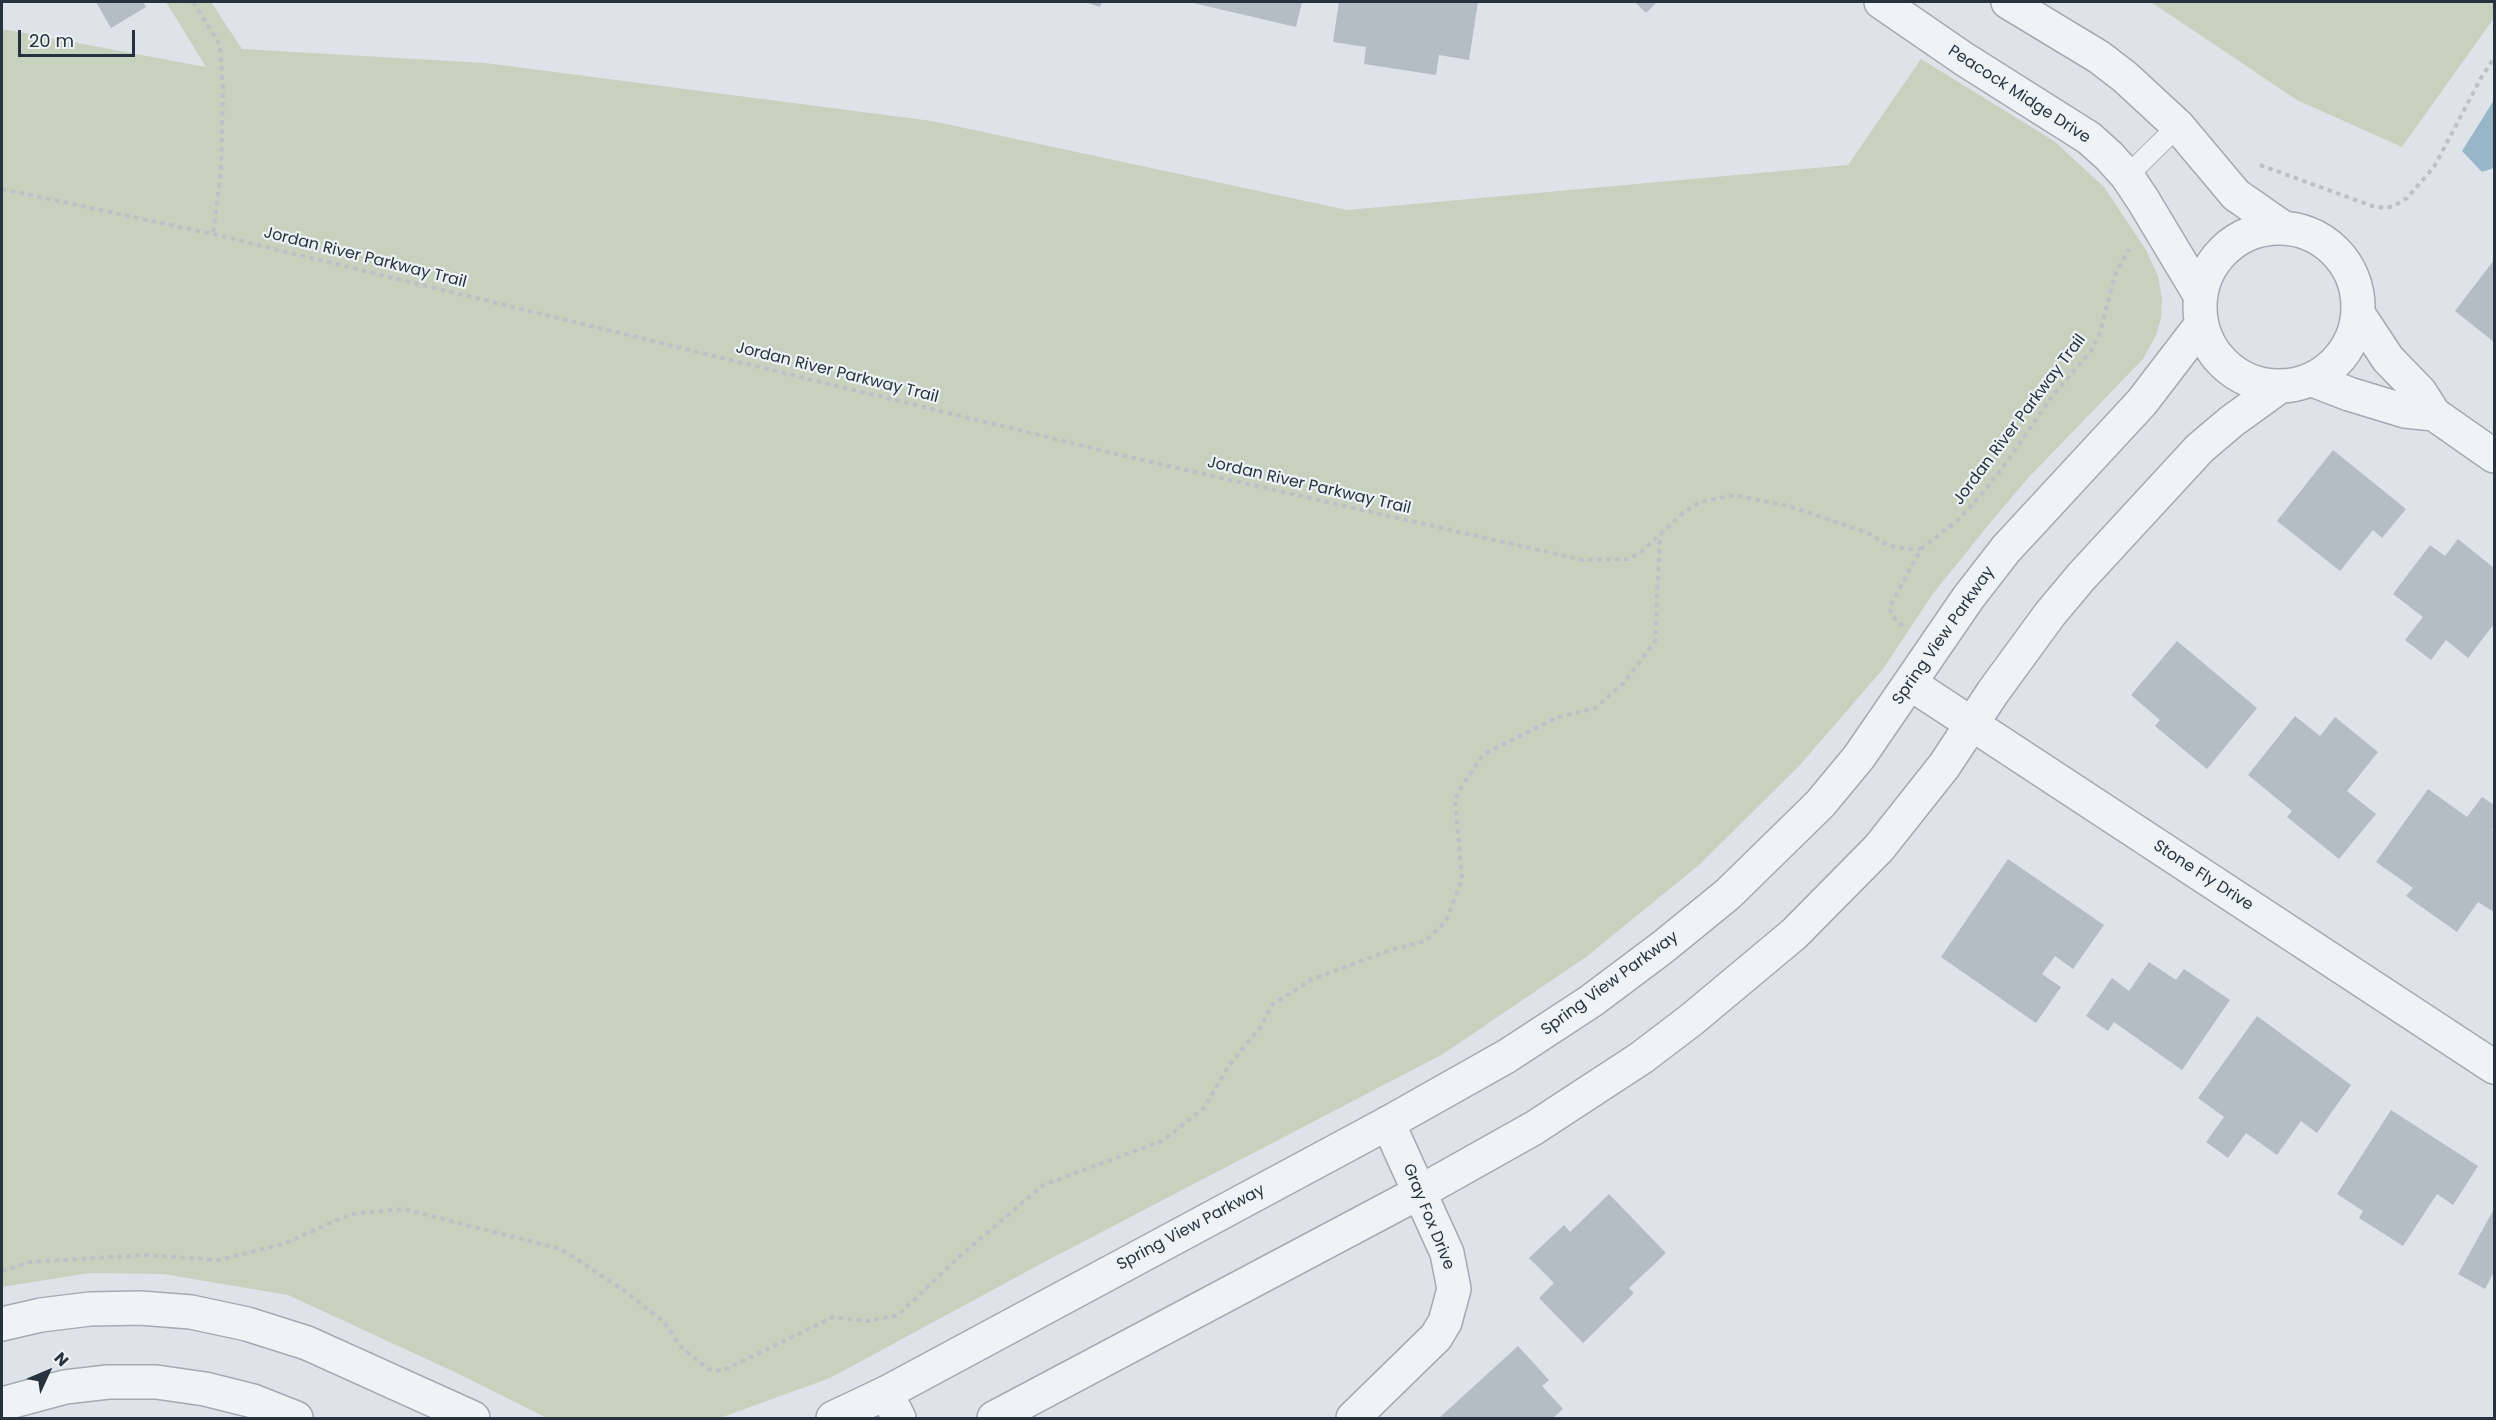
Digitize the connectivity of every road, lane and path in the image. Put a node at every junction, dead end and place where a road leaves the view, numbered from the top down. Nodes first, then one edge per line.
1 (193, 2) edge
2 (1881, 2) edge
3 (2008, 2) edge
4 (2494, 58) edge
5 (2178, 126) junction
6 (2256, 164) dead end
7 (2127, 176) junction
8 (2, 189) edge
9 (2282, 227) junction
10 (213, 234) junction
11 (2135, 243) dead end
12 (2201, 310) junction
13 (2359, 315) junction
14 (2313, 380) junction
15 (2279, 387) junction
16 (2434, 414) junction
17 (2494, 456) edge
18 (1660, 535) junction
19 (1921, 549) junction
20 (1907, 629) dead end
21 (1911, 684) junction
22 (1972, 725) junction
23 (2494, 1067) edge
24 (1388, 1124) junction
25 (1420, 1192) junction
26 (2, 1271) edge
27 (2, 1324) edge
28 (2, 1404) edge
29 (893, 1406) edge
30 (296, 1419) edge
31 (473, 1419) edge
32 (833, 1419) edge
33 (994, 1419) edge
34 (1353, 1419) edge

1 - 10 path
2 - 7 street, Peacock Midge Drive
3 - 5 street
4 - 6 path
5 - 7 lane
5 - 9 street
7 - 12 street, Peacock Midge Drive
8 - 10 path, Jordan River Parkway Trail
9 - 12 street
9 - 13 street
10 - 18 path, Jordan River Parkway Trail
11 - 19 path, Jordan River Parkway Trail
12 - 15 street
12 - 21 street, Spring View Parkway
13 - 14 street
13 - 16 street
14 - 15 street
14 - 16 street
15 - 22 street
16 - 17 street
18 - 19 path, Jordan River Parkway Trail
18 - 26 path
19 - 20 path, Jordan River Parkway Trail
21 - 22 street, Stone Fly Drive
21 - 24 street, Spring View Parkway
22 - 23 street, Stone Fly Drive
22 - 25 street
24 - 25 street, Gray Fox Drive
24 - 29 street, Spring View Parkway
25 - 33 street
25 - 34 street, Gray Fox Drive
27 - 31 street
28 - 30 street
29 - 32 street, Spring View Parkway

